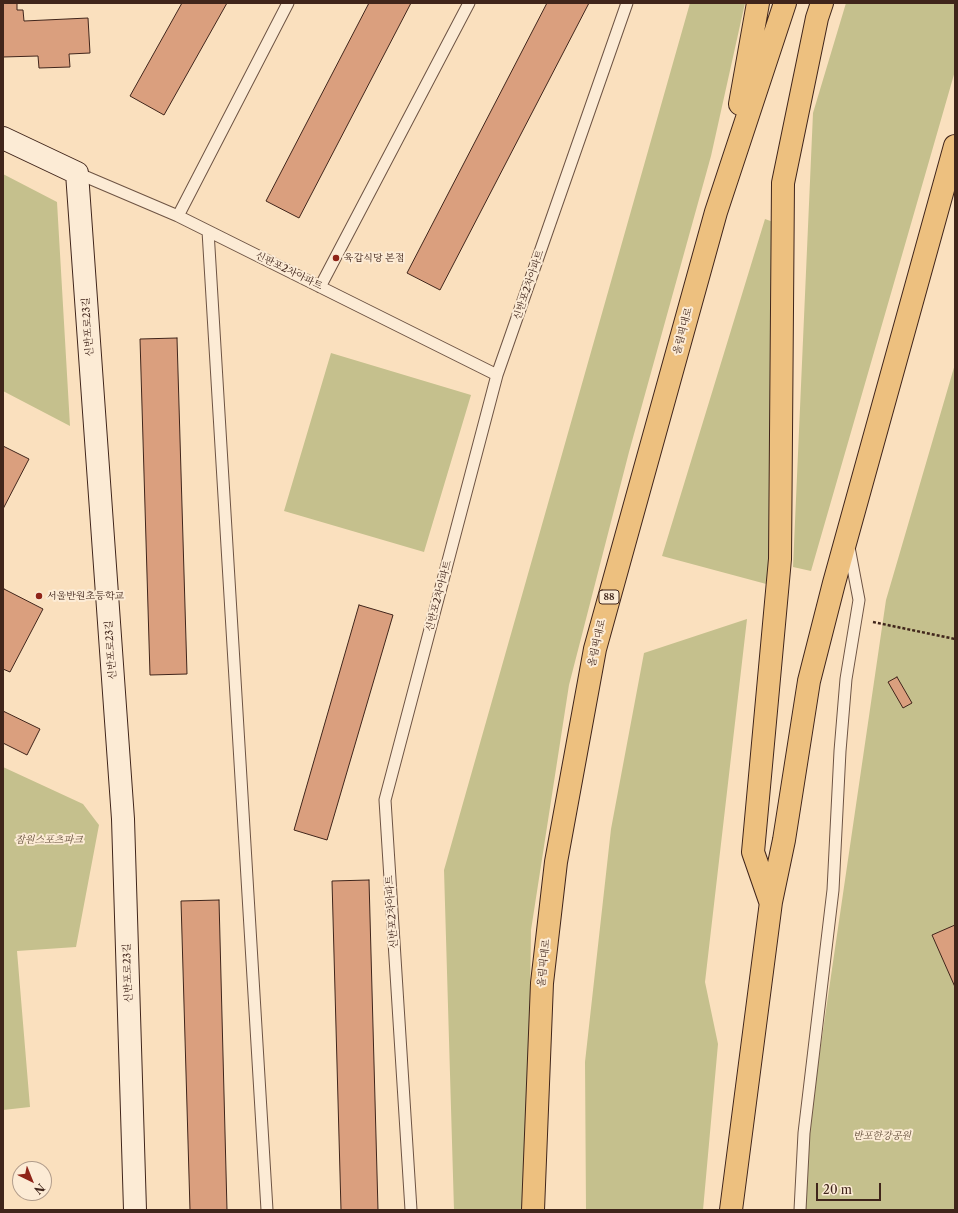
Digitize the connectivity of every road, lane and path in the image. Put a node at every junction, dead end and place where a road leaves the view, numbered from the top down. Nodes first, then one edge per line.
1 (288, 3) edge
2 (469, 3) edge
3 (627, 3) edge
4 (758, 3) edge
5 (786, 3) edge
6 (822, 3) edge
7 (3, 138) edge
8 (955, 146) edge
9 (77, 173) junction
10 (728, 178) junction
11 (178, 216) junction
12 (208, 231) junction
13 (320, 287) junction
14 (497, 375) junction
15 (847, 538) junction
16 (873, 622) dead end
17 (955, 639) edge
18 (771, 902) junction
19 (135, 1210) edge
20 (267, 1210) edge
21 (412, 1210) edge
22 (532, 1210) edge
23 (731, 1210) edge
24 (800, 1210) edge

1 - 11 lane
2 - 13 lane
3 - 14 lane, 신반포2차아파트
4 - 10 highway
5 - 10 highway, 올림픽대로 / 88
6 - 18 highway
7 - 9 street
8 - 15 highway
9 - 11 lane, 신판포2차아파트
9 - 19 street, 신반포로23길
10 - 22 highway, 올림픽대로 / 88
11 - 12 lane, 신판포2차아파트
12 - 13 lane, 신판포2차아파트
12 - 20 lane
13 - 14 lane, 신판포2차아파트
14 - 21 lane, 신반포2차아파트
15 - 18 highway
15 - 24 lane
16 - 17 path
18 - 23 highway

